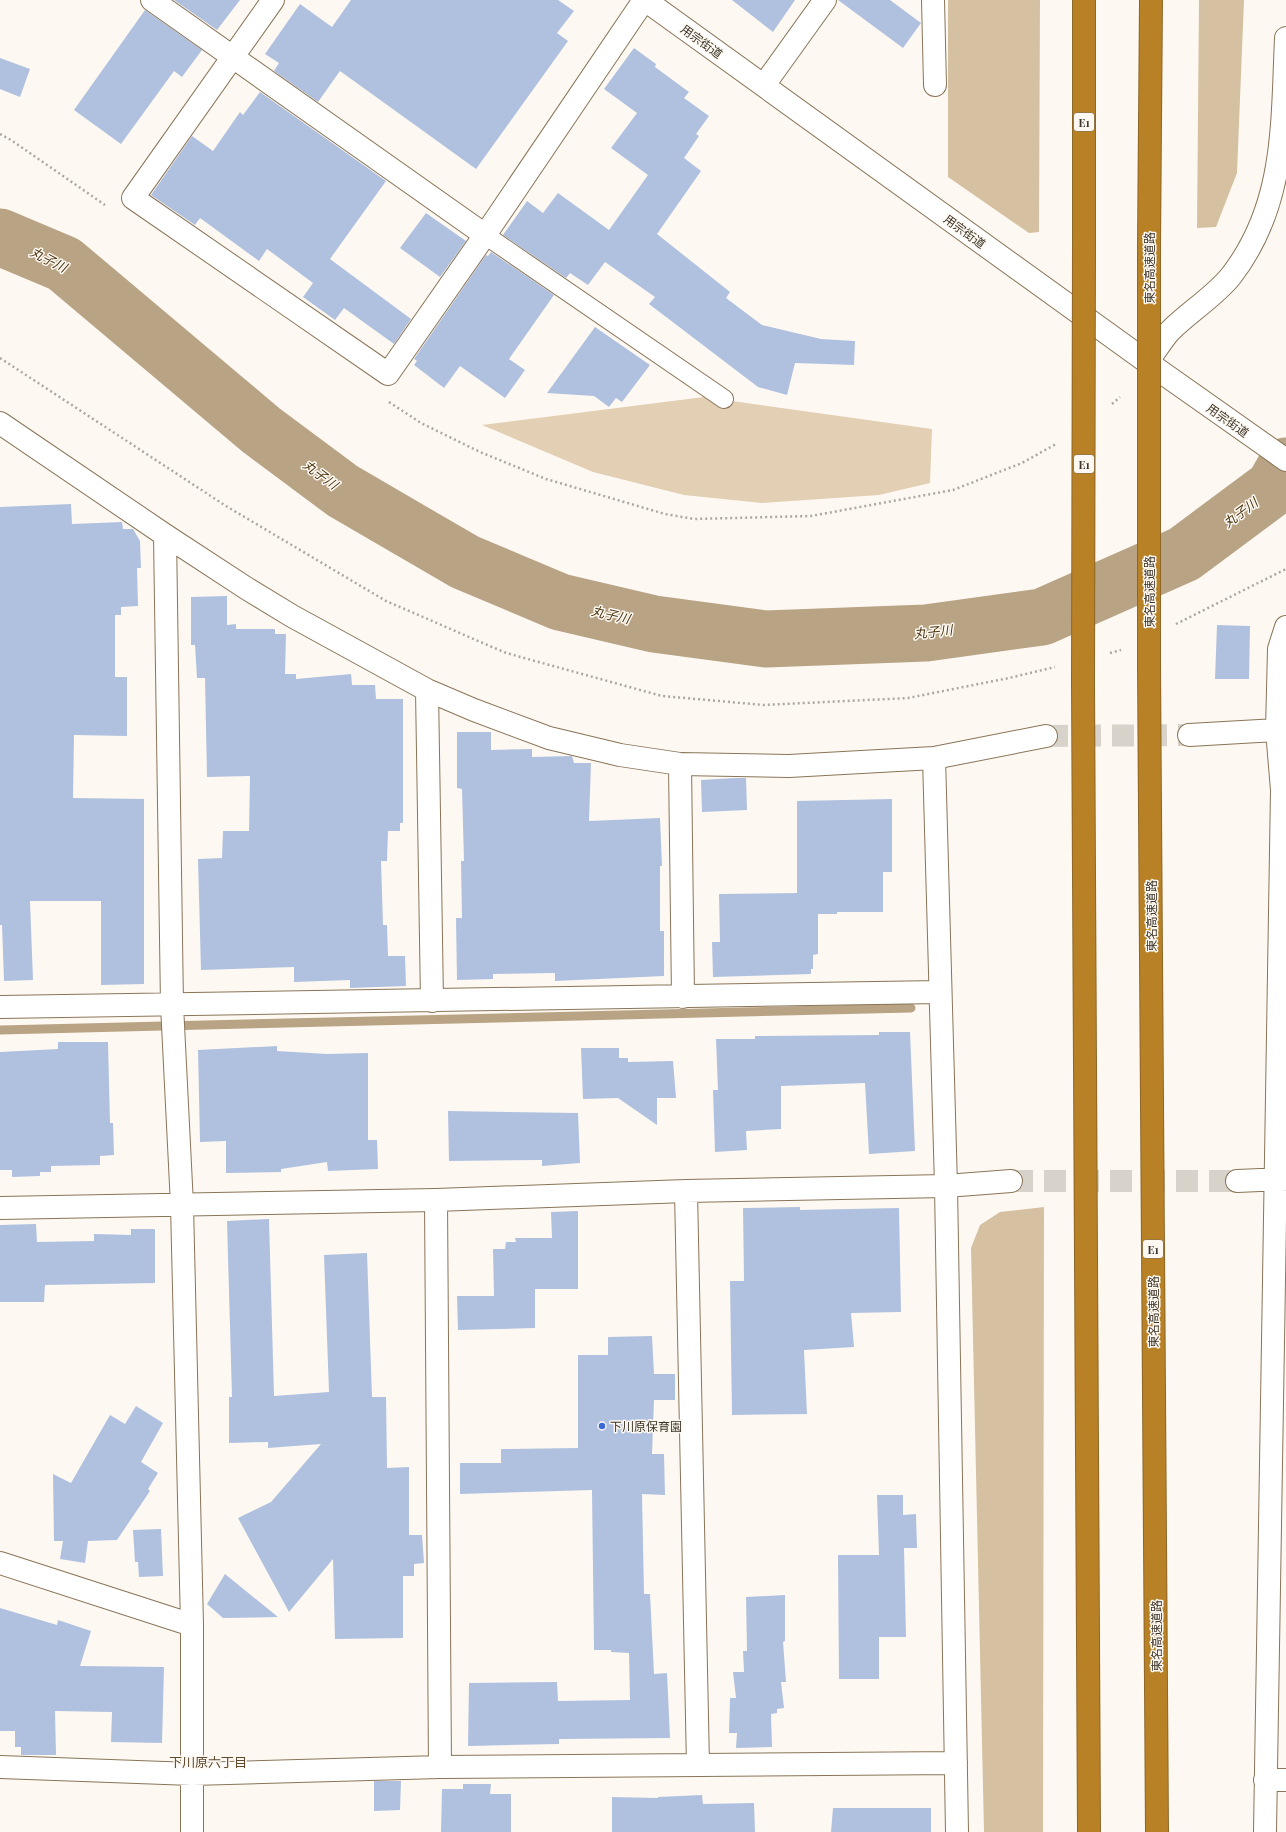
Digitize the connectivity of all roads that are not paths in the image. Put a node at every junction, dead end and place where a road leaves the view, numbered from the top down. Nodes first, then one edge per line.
1 (152, 0) edge
2 (273, 0) edge
3 (645, 0) edge
4 (825, 0) edge
5 (933, 0) edge
6 (1084, 0) edge
7 (1151, 0) edge
8 (1286, 38) edge
9 (233, 57) junction
10 (764, 85) junction
11 (935, 85) dead end
12 (486, 235) junction
13 (1147, 362) junction
14 (724, 399) dead end
15 (0, 423) edge
16 (1286, 460) edge
17 (165, 535) junction
18 (1286, 627) edge
19 (427, 690) junction
20 (1278, 730) junction
21 (1189, 735) tunnel mouth
22 (1046, 736) tunnel mouth
23 (934, 758) junction
24 (680, 764) junction
25 (1284, 791) edge
26 (940, 992) junction
27 (683, 997) junction
28 (432, 1002) junction
29 (172, 1005) junction
30 (0, 1007) edge
31 (1281, 1180) edge
32 (1011, 1181) tunnel mouth
33 (1237, 1181) tunnel mouth
34 (946, 1186) junction
35 (686, 1191) junction
36 (436, 1200) junction
37 (182, 1205) junction
38 (0, 1208) edge
39 (0, 1563) edge
40 (192, 1625) junction
41 (956, 1763) junction
42 (698, 1765) junction
43 (0, 1767) edge
44 (440, 1767) junction
45 (192, 1774) junction
46 (1276, 1780) edge
47 (192, 1832) edge
48 (957, 1832) edge
49 (1089, 1832) edge
50 (1157, 1832) edge
51 (1265, 1832) edge

1 - 9 street
2 - 9 street
3 - 10 street, 用宗街道
3 - 12 street
4 - 10 street
5 - 11 street
6 - 49 highway, E1, bridge
7 - 50 highway, 東名高速道路 / E1, bridge
8 - 13 street
9 - 12 street
9 - 12 street
10 - 13 street, 用宗街道
12 - 14 lane
13 - 16 street, 用宗街道
15 - 17 street
17 - 19 street
17 - 29 street
18 - 20 street
19 - 24 street
19 - 28 street
20 - 21 street
20 - 25 street
22 - 23 street
23 - 24 street
23 - 26 street
24 - 27 street
25 - 31 street
26 - 27 street
26 - 34 street
27 - 28 street
28 - 29 street
29 - 30 street
29 - 37 street
31 - 33 street
31 - 46 street
32 - 34 street
34 - 35 street
34 - 41 street
35 - 36 street
35 - 42 street
36 - 37 street
36 - 44 street
37 - 38 street
37 - 40 street
39 - 40 street
40 - 45 street
41 - 42 street
41 - 48 street
42 - 44 street
43 - 45 street
44 - 45 street
45 - 47 street
46 - 51 street

